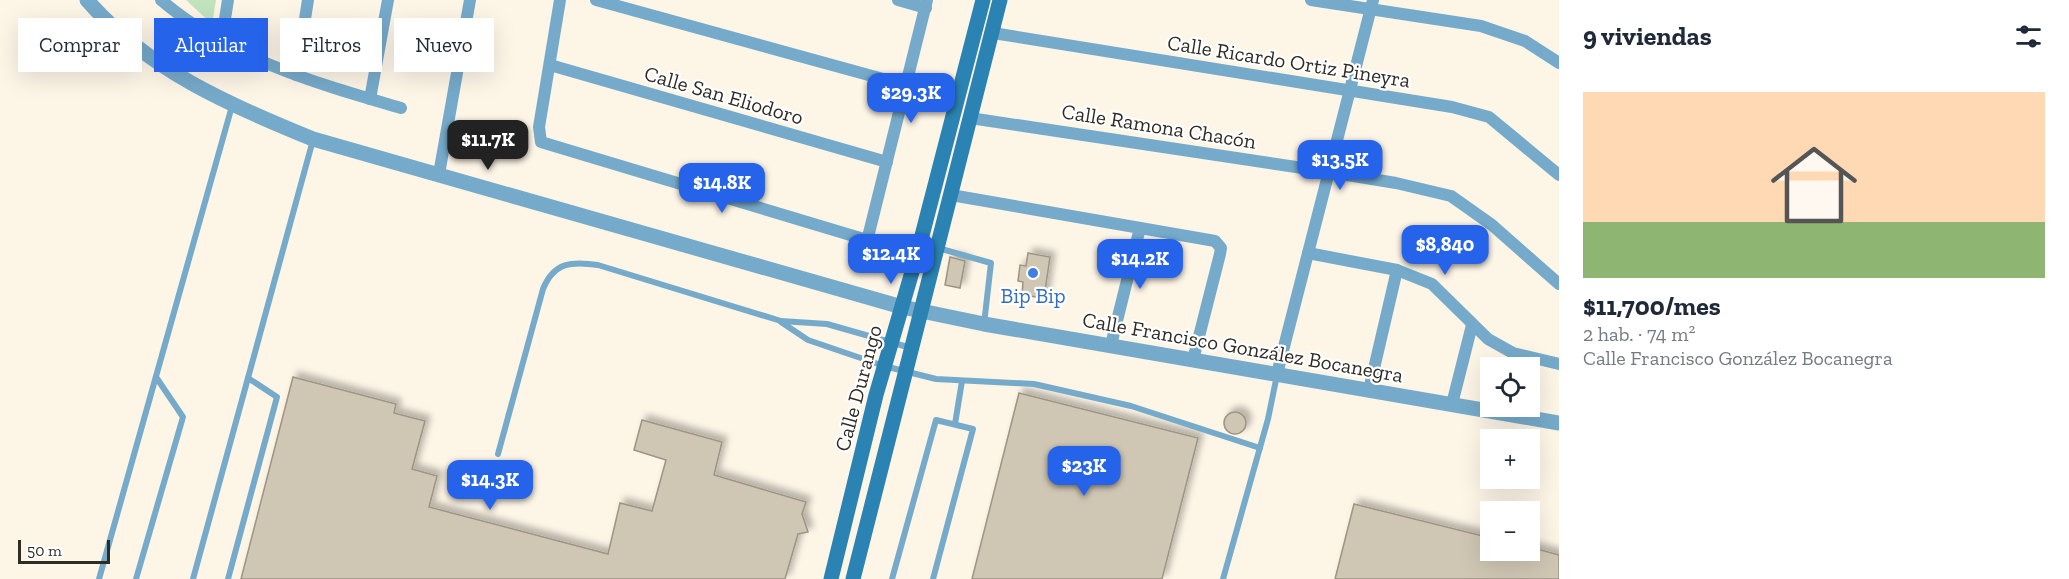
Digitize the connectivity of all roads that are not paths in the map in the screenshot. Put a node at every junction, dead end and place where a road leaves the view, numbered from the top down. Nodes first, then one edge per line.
1 (87, 0) edge
2 (161, 0) edge
3 (228, 0) edge
4 (308, 0) edge
5 (388, 0) edge
6 (470, 0) edge
7 (560, 0) edge
8 (596, 0) edge
9 (898, 0) edge
10 (983, 0) edge
11 (1000, 0) edge
12 (1311, 0) edge
13 (926, 4) edge
14 (1372, 5) edge
15 (186, 18) edge
16 (225, 18) edge
17 (993, 33) junction
18 (268, 63) edge
19 (1559, 63) edge
20 (550, 65) junction
21 (296, 75) junction
22 (905, 85) junction
23 (1350, 90) junction
24 (370, 99) junction
25 (232, 106) junction
26 (401, 108) dead end
27 (970, 118) junction
28 (313, 139) junction
29 (887, 162) junction
30 (1329, 172) junction
31 (439, 174) junction
32 (1559, 175) edge
33 (951, 195) junction
34 (1140, 228) junction
35 (867, 241) junction
36 (937, 248) junction
37 (1308, 253) junction
38 (917, 255) junction
39 (1397, 270) junction
40 (1559, 285) edge
41 (902, 307) junction
42 (921, 311) junction
43 (781, 321) junction
44 (984, 324) junction
45 (1472, 325) junction
46 (891, 343) junction
47 (1111, 345) junction
48 (911, 348) junction
49 (1193, 360) junction
50 (1559, 364) edge
51 (884, 366) junction
52 (906, 371) junction
53 (1277, 374) junction
54 (156, 377) junction
55 (248, 378) junction
56 (962, 381) junction
57 (1369, 390) junction
58 (1452, 404) junction
59 (1559, 423) edge
60 (954, 424) junction
61 (1260, 448) junction
62 (498, 454) dead end
63 (99, 579) edge
64 (136, 579) edge
65 (192, 579) edge
66 (228, 579) edge
67 (831, 579) edge
68 (853, 579) edge
69 (892, 579) edge
70 (933, 579) edge
71 (1223, 579) edge

1 - 25 street, Calle Francisco González Bocanegra
2 - 15 street
3 - 16 street
4 - 21 street
5 - 24 street
6 - 31 street
7 - 20 street
8 - 22 street
9 - 13 street
10 - 38 main road, Calle Durango
11 - 17 main road, Calle Durango
12 - 14 street
13 - 22 street
14 - 19 street
14 - 23 street
17 - 23 street, Calle Ricardo Ortiz Pineyra
17 - 27 main road, Calle Durango
18 - 21 street
20 - 29 street, Calle San Eliodoro
20 - 35 street
21 - 24 street
22 - 29 street
23 - 30 street
23 - 32 street, Calle Ricardo Ortiz Pineyra
24 - 26 street
25 - 28 street, Calle Francisco González Bocanegra
25 - 54 lane
27 - 30 street, Calle Ramona Chacón
27 - 33 main road, Calle Durango
28 - 31 street, Calle Francisco González Bocanegra
28 - 55 lane
29 - 35 street
30 - 37 street
30 - 40 street, Calle Ramona Chacón
31 - 41 street, Calle Francisco González Bocanegra
33 - 34 street
33 - 36 main road, Calle Durango
34 - 47 street
34 - 49 street
35 - 38 street
36 - 42 main road, Calle Durango
36 - 44 lane
37 - 39 street
37 - 53 street
38 - 41 main road, Calle Durango
39 - 45 street
39 - 57 street
41 - 42 street, Calle Francisco González Bocanegra
41 - 46 main road, Calle Durango
42 - 44 street, Calle Francisco González Bocanegra
42 - 48 main road, Calle Durango
43 - 46 lane
43 - 51 lane
43 - 62 lane
44 - 47 street, Calle Francisco González Bocanegra
45 - 50 street
45 - 58 street
46 - 48 lane
46 - 51 main road, Calle Durango
47 - 49 street, Calle Francisco González Bocanegra
48 - 52 main road, Calle Durango
49 - 53 street, Calle Francisco González Bocanegra
51 - 52 lane
51 - 67 main road, Calle Durango
52 - 56 lane
52 - 68 main road, Calle Durango
53 - 57 street, Calle Francisco González Bocanegra
53 - 61 lane
54 - 63 lane
54 - 64 lane
55 - 65 lane
55 - 66 lane
56 - 60 lane
56 - 61 lane
57 - 58 street, Calle Francisco González Bocanegra
58 - 59 street, Calle Francisco González Bocanegra
60 - 69 lane
60 - 70 lane
61 - 71 lane

